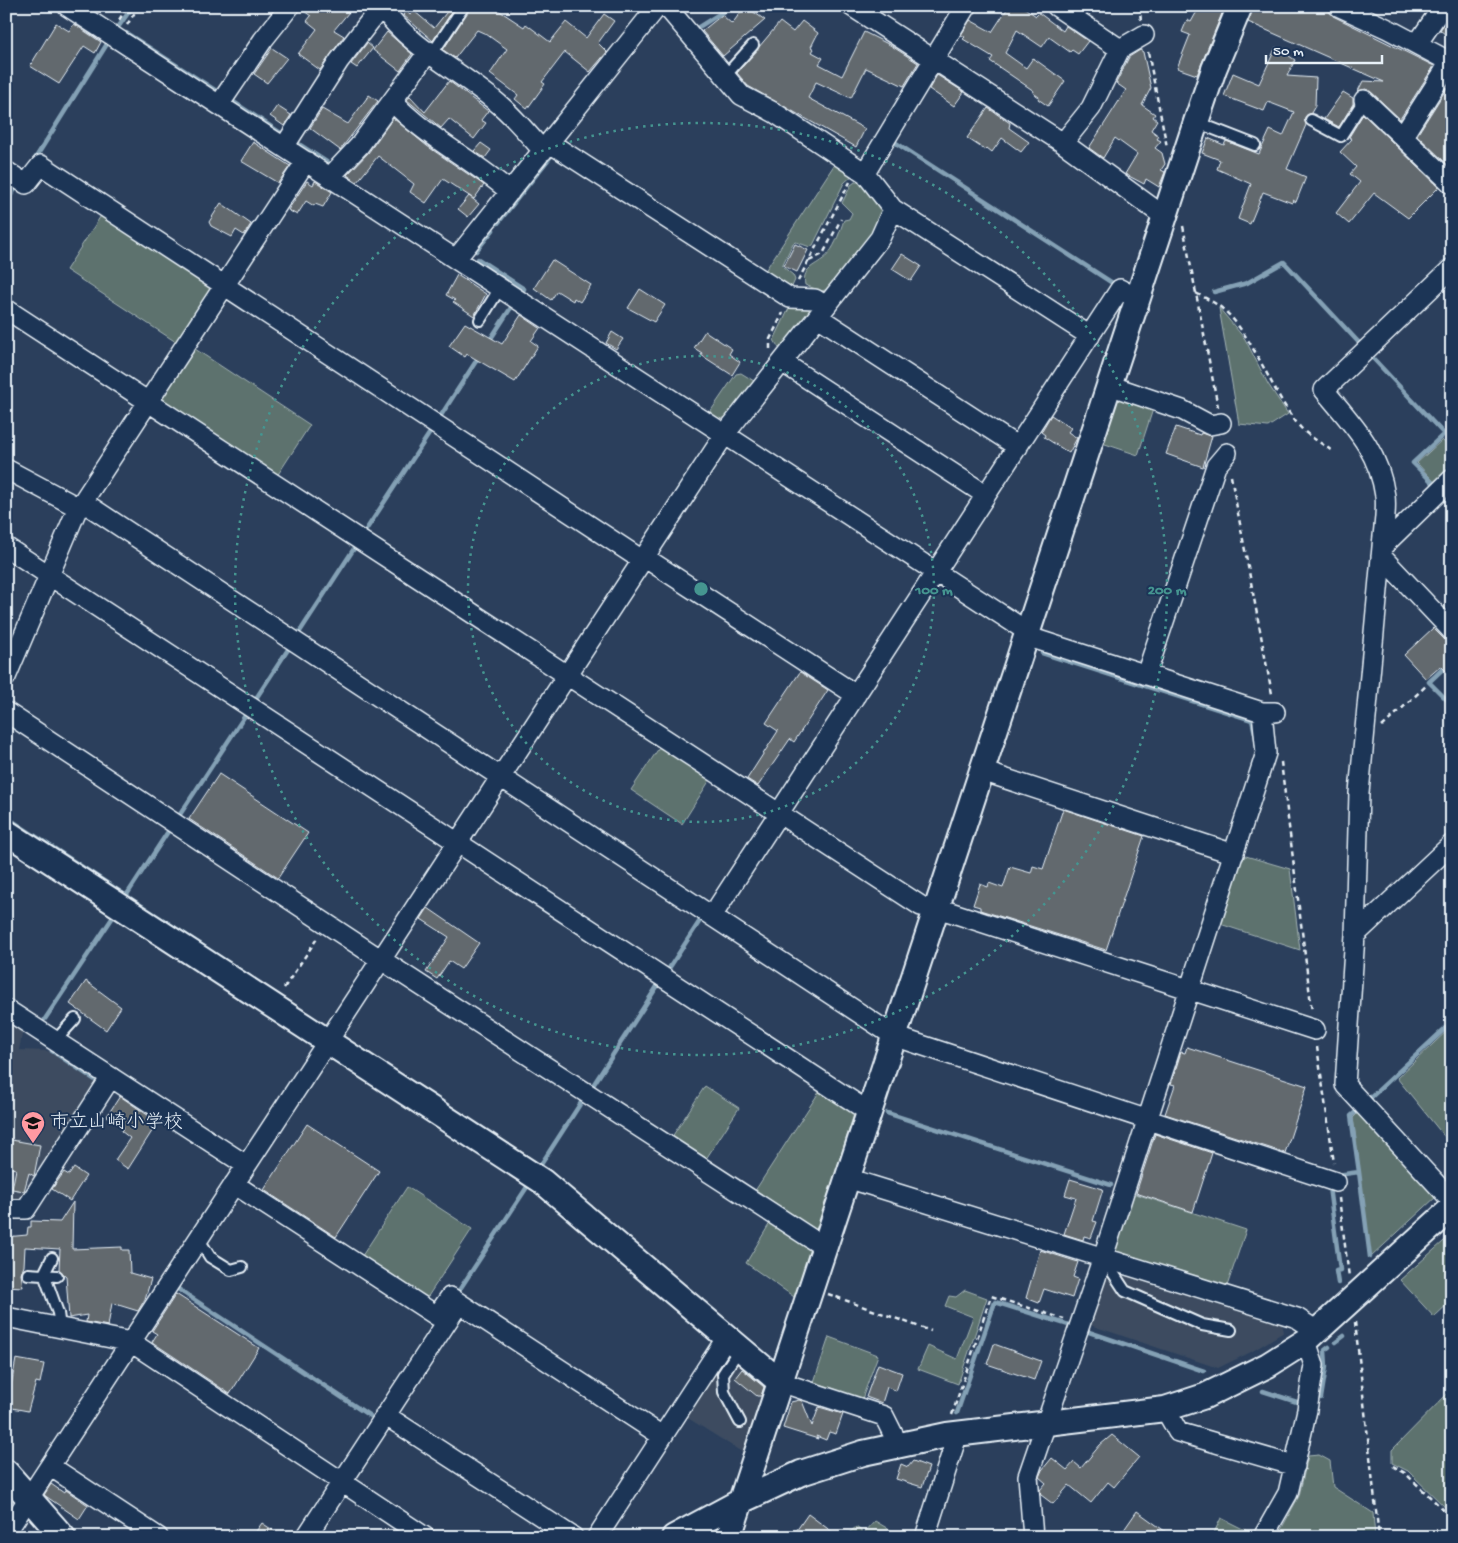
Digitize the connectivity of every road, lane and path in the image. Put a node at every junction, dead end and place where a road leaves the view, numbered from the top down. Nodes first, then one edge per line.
1 (67, 6) edge
2 (139, 6) edge
3 (290, 6) edge
4 (381, 6) edge
5 (464, 6) edge
6 (658, 6) edge
7 (666, 6) edge
8 (966, 6) edge
9 (1056, 6) edge
10 (1240, 6) edge
11 (1338, 6) edge
12 (1443, 6) edge
13 (856, 7) edge
14 (1144, 35) dead end
15 (118, 39) junction
16 (1417, 44) junction
17 (753, 45) dead end
18 (1120, 49) junction
19 (431, 52) junction
20 (934, 59) junction
21 (1451, 63) edge
22 (726, 76) junction
23 (1364, 100) joint
24 (392, 101) junction
25 (219, 105) junction
26 (1311, 120) dead end
27 (1196, 122) junction
28 (1403, 136) junction
29 (1063, 143) junction
30 (1256, 145) dead end
31 (284, 147) junction
32 (546, 147) junction
33 (306, 161) junction
34 (6, 171) edge
35 (865, 173) junction
36 (330, 177) junction
37 (1452, 184) edge
38 (510, 192) junction
39 (893, 209) junction
40 (1165, 217) junction
41 (841, 220) dead end
42 (456, 259) junction
43 (808, 261) junction
44 (1452, 268) edge
45 (224, 285) junction
46 (500, 288) junction
47 (1196, 294) dead end
48 (790, 298) junction
49 (1138, 299) junction
50 (6, 309) edge
51 (822, 311) junction
52 (480, 320) dead end
53 (1090, 336) junction
54 (776, 369) junction
55 (1109, 385) junction
56 (148, 402) junction
57 (1221, 423) dead end
58 (725, 434) junction
59 (1018, 447) junction
60 (1332, 451) dead end
61 (1227, 453) dead end
62 (6, 469) edge
63 (1452, 479) edge
64 (986, 495) junction
65 (81, 505) junction
66 (6, 547) edge
67 (1381, 551) junction
68 (643, 558) junction
69 (936, 572) junction
70 (50, 575) junction
71 (1452, 631) edge
72 (1027, 634) junction
73 (567, 675) junction
74 (1146, 675) junction
75 (6, 677) edge
76 (1428, 684) dead end
77 (856, 695) junction
78 (6, 712) edge
79 (1363, 744) junction
80 (982, 771) junction
81 (500, 776) junction
82 (779, 813) junction
83 (6, 832) edge
84 (457, 842) junction
85 (1452, 844) edge
86 (1234, 854) junction
87 (936, 910) junction
88 (712, 916) junction
89 (327, 924) junction
90 (1355, 934) junction
91 (380, 960) junction
92 (284, 988) dead end
93 (1190, 990) junction
94 (6, 1009) edge
95 (75, 1019) dead end
96 (1314, 1030) dead end
97 (894, 1036) junction
98 (55, 1040) junction
99 (327, 1041) junction
100 (111, 1077) junction
101 (869, 1112) junction
102 (1148, 1120) junction
103 (246, 1165) junction
104 (847, 1178) junction
105 (1336, 1182) dead end
106 (234, 1184) junction
107 (1452, 1201) edge
108 (1452, 1208) edge
109 (6, 1210) edge
110 (198, 1238) junction
111 (824, 1247) junction
112 (1103, 1257) junction
113 (52, 1258) dead end
114 (242, 1267) dead end
115 (28, 1274) dead end
116 (44, 1274) junction
117 (57, 1276) dead end
118 (811, 1288) junction
119 (459, 1303) junction
120 (6, 1317) edge
121 (1080, 1324) junction
122 (60, 1328) junction
123 (1231, 1330) dead end
124 (931, 1331) dead end
125 (1312, 1336) junction
126 (131, 1342) junction
127 (733, 1342) junction
128 (780, 1382) junction
129 (1165, 1409) junction
130 (385, 1414) junction
131 (740, 1422) dead end
132 (1047, 1422) junction
133 (952, 1434) junction
134 (662, 1436) junction
135 (898, 1444) junction
136 (50, 1466) junction
137 (1295, 1466) junction
138 (1393, 1466) dead end
139 (6, 1472) edge
140 (342, 1481) junction
141 (29, 1498) junction
142 (741, 1501) junction
143 (1452, 1518) edge
144 (6, 1533) edge
145 (63, 1537) edge
146 (158, 1537) edge
147 (306, 1537) edge
148 (425, 1537) edge
149 (573, 1537) edge
150 (597, 1537) edge
151 (674, 1537) edge
152 (730, 1537) edge
153 (925, 1537) edge
154 (1033, 1537) edge
155 (1263, 1537) edge

1 - 15 street
2 - 15 path
3 - 25 street
4 - 19 street
4 - 31 street
5 - 19 lane
6 - 32 street
7 - 22 street
8 - 20 street
9 - 18 street
10 - 27 street
11 - 16 street
12 - 16 street
13 - 20 street
14 - 18 street
15 - 25 street
16 - 21 street
17 - 22 lane
18 - 29 street
19 - 24 street
19 - 32 street
20 - 29 street
20 - 35 street
21 - 28 street
22 - 35 street
23 - 26 lane
23 - 28 street
24 - 36 street
24 - 38 street
25 - 31 street
27 - 30 lane
27 - 40 street
28 - 37 street
29 - 40 street
31 - 33 street
32 - 38 street
32 - 48 street
33 - 36 street
33 - 45 street
34 - 45 street
35 - 39 street
35 - 43 path
36 - 42 street
38 - 42 street
39 - 51 street
39 - 53 street
40 - 49 street
41 - 43 path
42 - 46 street
43 - 48 path
44 - 67 street
45 - 56 street
45 - 68 street
46 - 52 lane
46 - 58 street
47 - 60 path
48 - 51 street
48 - 54 path
49 - 53 street
49 - 55 street
50 - 56 street
51 - 54 street
51 - 59 street
53 - 59 street
54 - 58 street
54 - 64 street
55 - 57 street
55 - 72 street
56 - 65 street
56 - 73 street
58 - 68 street
58 - 69 street
59 - 64 street
61 - 74 street
62 - 65 street
63 - 67 street
64 - 69 street
65 - 70 street
65 - 81 street
66 - 70 street
67 - 71 street
67 - 79 street
68 - 73 street
68 - 77 street
69 - 72 street
69 - 77 street
70 - 75 street
70 - 84 street
72 - 74 street
72 - 80 street
73 - 81 street
73 - 82 street
74 - 86 street
76 - 79 path
77 - 82 street
78 - 89 street
79 - 90 street
80 - 86 street
80 - 87 street
81 - 84 street
81 - 88 street
82 - 87 street
82 - 88 street
83 - 99 street
84 - 91 street
84 - 101 street
85 - 90 street
86 - 93 street
87 - 93 street
87 - 97 street
88 - 97 street
89 - 91 street
89 - 92 path
90 - 107 street
91 - 99 street
91 - 111 street
93 - 96 street
93 - 102 street
94 - 98 street
95 - 98 lane
97 - 101 street
97 - 102 street
98 - 100 street
99 - 103 street
99 - 127 street
100 - 103 street
100 - 109 street
101 - 104 street
102 - 105 street
102 - 112 street
103 - 106 street
104 - 111 street
104 - 112 street
106 - 110 street
106 - 119 street
108 - 125 street
110 - 114 lane
110 - 126 street
111 - 118 street
112 - 121 street
112 - 123 lane
112 - 125 street
113 - 116 lane
115 - 116 lane
116 - 117 lane
116 - 122 lane
118 - 124 path
118 - 128 street
119 - 130 street
119 - 134 street
120 - 122 street
121 - 132 street
121 - 133 path
122 - 126 street
125 - 129 street
125 - 137 street
126 - 136 street
126 - 140 street
127 - 128 street
127 - 131 lane
127 - 134 street
128 - 135 street
128 - 142 street
129 - 132 street
129 - 137 street
130 - 140 street
130 - 149 street
132 - 133 street
132 - 154 street
133 - 135 street
133 - 153 street
134 - 150 street
135 - 142 street
136 - 141 street
136 - 146 street
137 - 155 street
138 - 143 path
139 - 141 street
140 - 147 street
140 - 148 street
141 - 144 street
141 - 145 street
142 - 151 street
142 - 152 street

